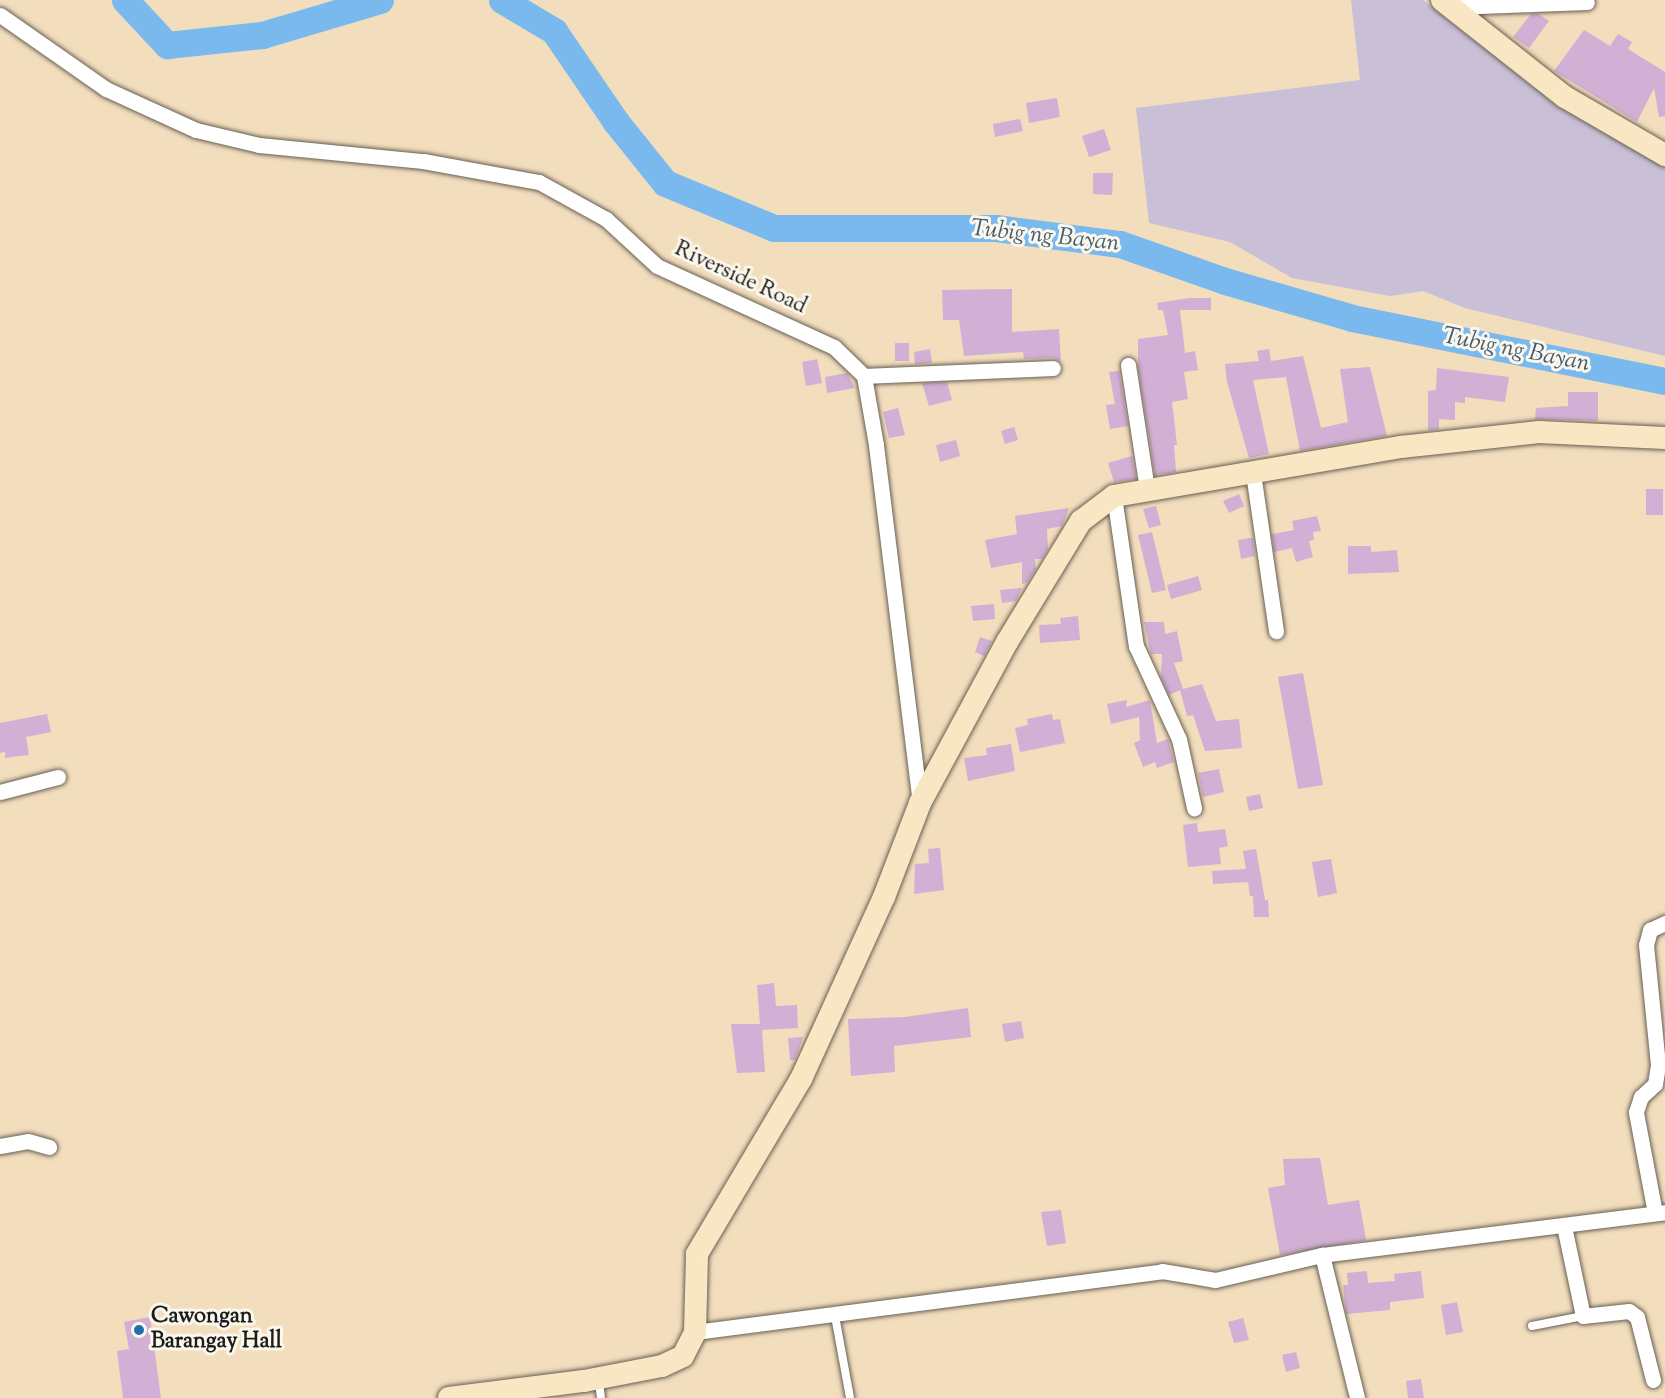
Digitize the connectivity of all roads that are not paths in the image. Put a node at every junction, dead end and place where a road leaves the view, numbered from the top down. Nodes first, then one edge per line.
1 (1587, 2) dead end
2 (1447, 4) edge
3 (0, 15) edge
4 (1665, 155) edge
5 (1128, 365) dead end
6 (1053, 368) dead end
7 (864, 376) junction
8 (1665, 438) edge
9 (1253, 473) junction
10 (1147, 489) junction
11 (1114, 496) junction
12 (1276, 631) dead end
13 (58, 777) dead end
14 (0, 792) edge
15 (920, 803) junction
16 (1194, 808) dead end
17 (1665, 923) edge
18 (0, 1146) edge
19 (49, 1147) dead end
20 (1660, 1213) edge
21 (1564, 1226) junction
22 (1322, 1255) junction
23 (836, 1316) junction
24 (1583, 1316) junction
25 (1532, 1326) dead end
26 (695, 1332) junction
27 (1653, 1380) dead end
28 (600, 1388) edge
29 (449, 1398) edge
30 (850, 1398) edge
31 (1357, 1398) edge

1 - 2 street
2 - 4 street
3 - 7 street, Riverside Road
5 - 10 street
6 - 7 street
7 - 15 street
8 - 9 street
9 - 10 street
9 - 12 street
10 - 11 street
11 - 15 street
11 - 16 street
13 - 14 street
15 - 26 street
17 - 20 street
18 - 19 street
20 - 21 street
21 - 22 street
21 - 24 street
22 - 23 street
22 - 31 street
23 - 26 street
23 - 30 lane
24 - 25 lane
24 - 27 street
26 - 28 street
28 - 29 street

